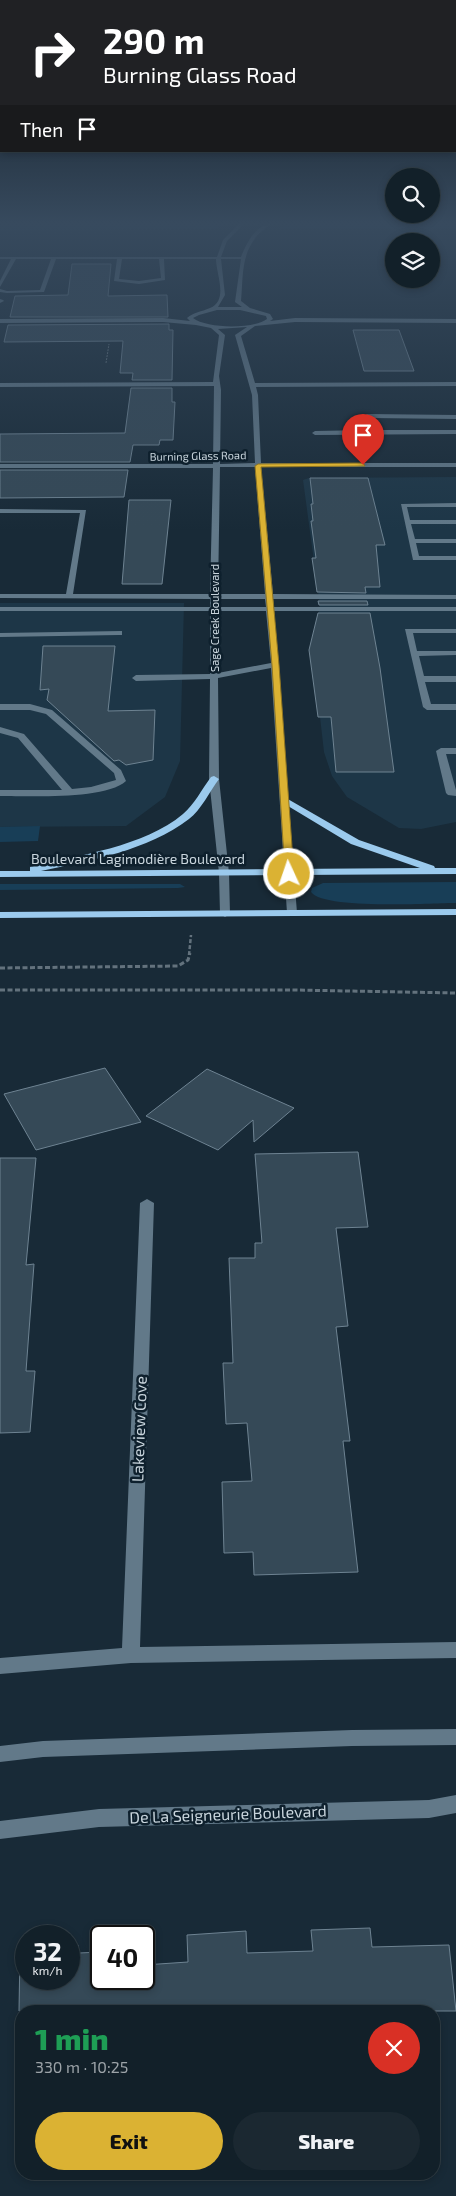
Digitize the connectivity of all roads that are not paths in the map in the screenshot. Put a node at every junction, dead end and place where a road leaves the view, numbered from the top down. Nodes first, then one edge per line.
1 (234, 326) edge
2 (253, 326) edge
3 (213, 327) joint
4 (216, 384) junction
5 (456, 384) edge
6 (0, 385) edge
7 (252, 385) junction
8 (456, 417) edge
9 (372, 432) junction
10 (456, 432) edge
11 (315, 433) dead end
12 (456, 465) edge
13 (0, 466) edge
14 (217, 466) junction
15 (258, 466) junction
16 (456, 505) edge
17 (0, 511) edge
18 (407, 522) junction
19 (456, 522) edge
20 (412, 541) junction
21 (456, 541) edge
22 (456, 558) edge
23 (0, 596) edge
24 (69, 596) junction
25 (214, 596) junction
26 (270, 596) junction
27 (456, 597) edge
28 (214, 608) junction
29 (0, 609) edge
30 (270, 609) junction
31 (456, 609) edge
32 (456, 631) edge
33 (119, 633) dead end
34 (0, 634) edge
35 (414, 654) junction
36 (456, 654) edge
37 (276, 665) junction
38 (215, 676) junction
39 (136, 678) dead end
40 (420, 679) junction
41 (456, 679) edge
42 (0, 707) edge
43 (456, 707) edge
44 (0, 730) edge
45 (456, 751) edge
46 (214, 779) junction
47 (69, 792) junction
48 (0, 793) edge
49 (456, 793) edge
50 (286, 801) junction
51 (439, 871) junction
52 (456, 871) edge
53 (224, 873) junction
54 (0, 874) edge
55 (12, 874) junction
56 (289, 874) junction
57 (456, 912) edge
58 (292, 913) junction
59 (225, 914) junction
60 (0, 915) edge
61 (147, 1203) dead end
62 (456, 1650) edge
63 (130, 1654) junction
64 (0, 1666) edge
65 (456, 1737) edge
66 (0, 1754) edge
67 (456, 1804) edge
68 (0, 1830) edge

1 - 3 street
2 - 7 street
3 - 4 street, Sage Creek Boulevard
4 - 6 street
4 - 14 street, Sage Creek Boulevard
5 - 7 street
7 - 15 street
8 - 9 street
9 - 10 street
9 - 11 street
12 - 15 street, Burning Glass Road
13 - 14 street, Burning Glass Road
14 - 15 street, Burning Glass Road
14 - 25 street, Sage Creek Boulevard
15 - 26 street
16 - 18 street
17 - 24 street
18 - 19 street
18 - 20 street
20 - 21 street
20 - 22 street
23 - 24 street
24 - 25 street
25 - 26 street
25 - 28 street, Sage Creek Boulevard
26 - 27 street
26 - 30 street
28 - 29 street
28 - 30 street
28 - 38 street, Sage Creek Boulevard
30 - 31 street
30 - 37 street
32 - 35 street
33 - 34 street
35 - 36 street
35 - 40 street
37 - 38 street
37 - 50 street
38 - 39 street
38 - 46 street, Sage Creek Boulevard
40 - 41 street
40 - 43 street
42 - 47 street
44 - 47 street
45 - 49 street
46 - 53 street, Sage Creek Boulevard
46 - 55 main road
47 - 48 street
50 - 51 main road
50 - 56 street
51 - 52 main road, Boulevard Lagimodière Boulevard
51 - 56 main road, Boulevard Lagimodière Boulevard
53 - 55 main road, Boulevard Lagimodière Boulevard
53 - 56 main road, Boulevard Lagimodière Boulevard
53 - 59 street, Sage Creek Boulevard
54 - 55 main road, Boulevard Lagimodière Boulevard
56 - 58 street
57 - 58 main road
58 - 59 main road
59 - 60 main road
61 - 63 street, Lakeview Cove
62 - 63 street
63 - 64 street
65 - 66 street
67 - 68 street, De La Seigneurie Boulevard

